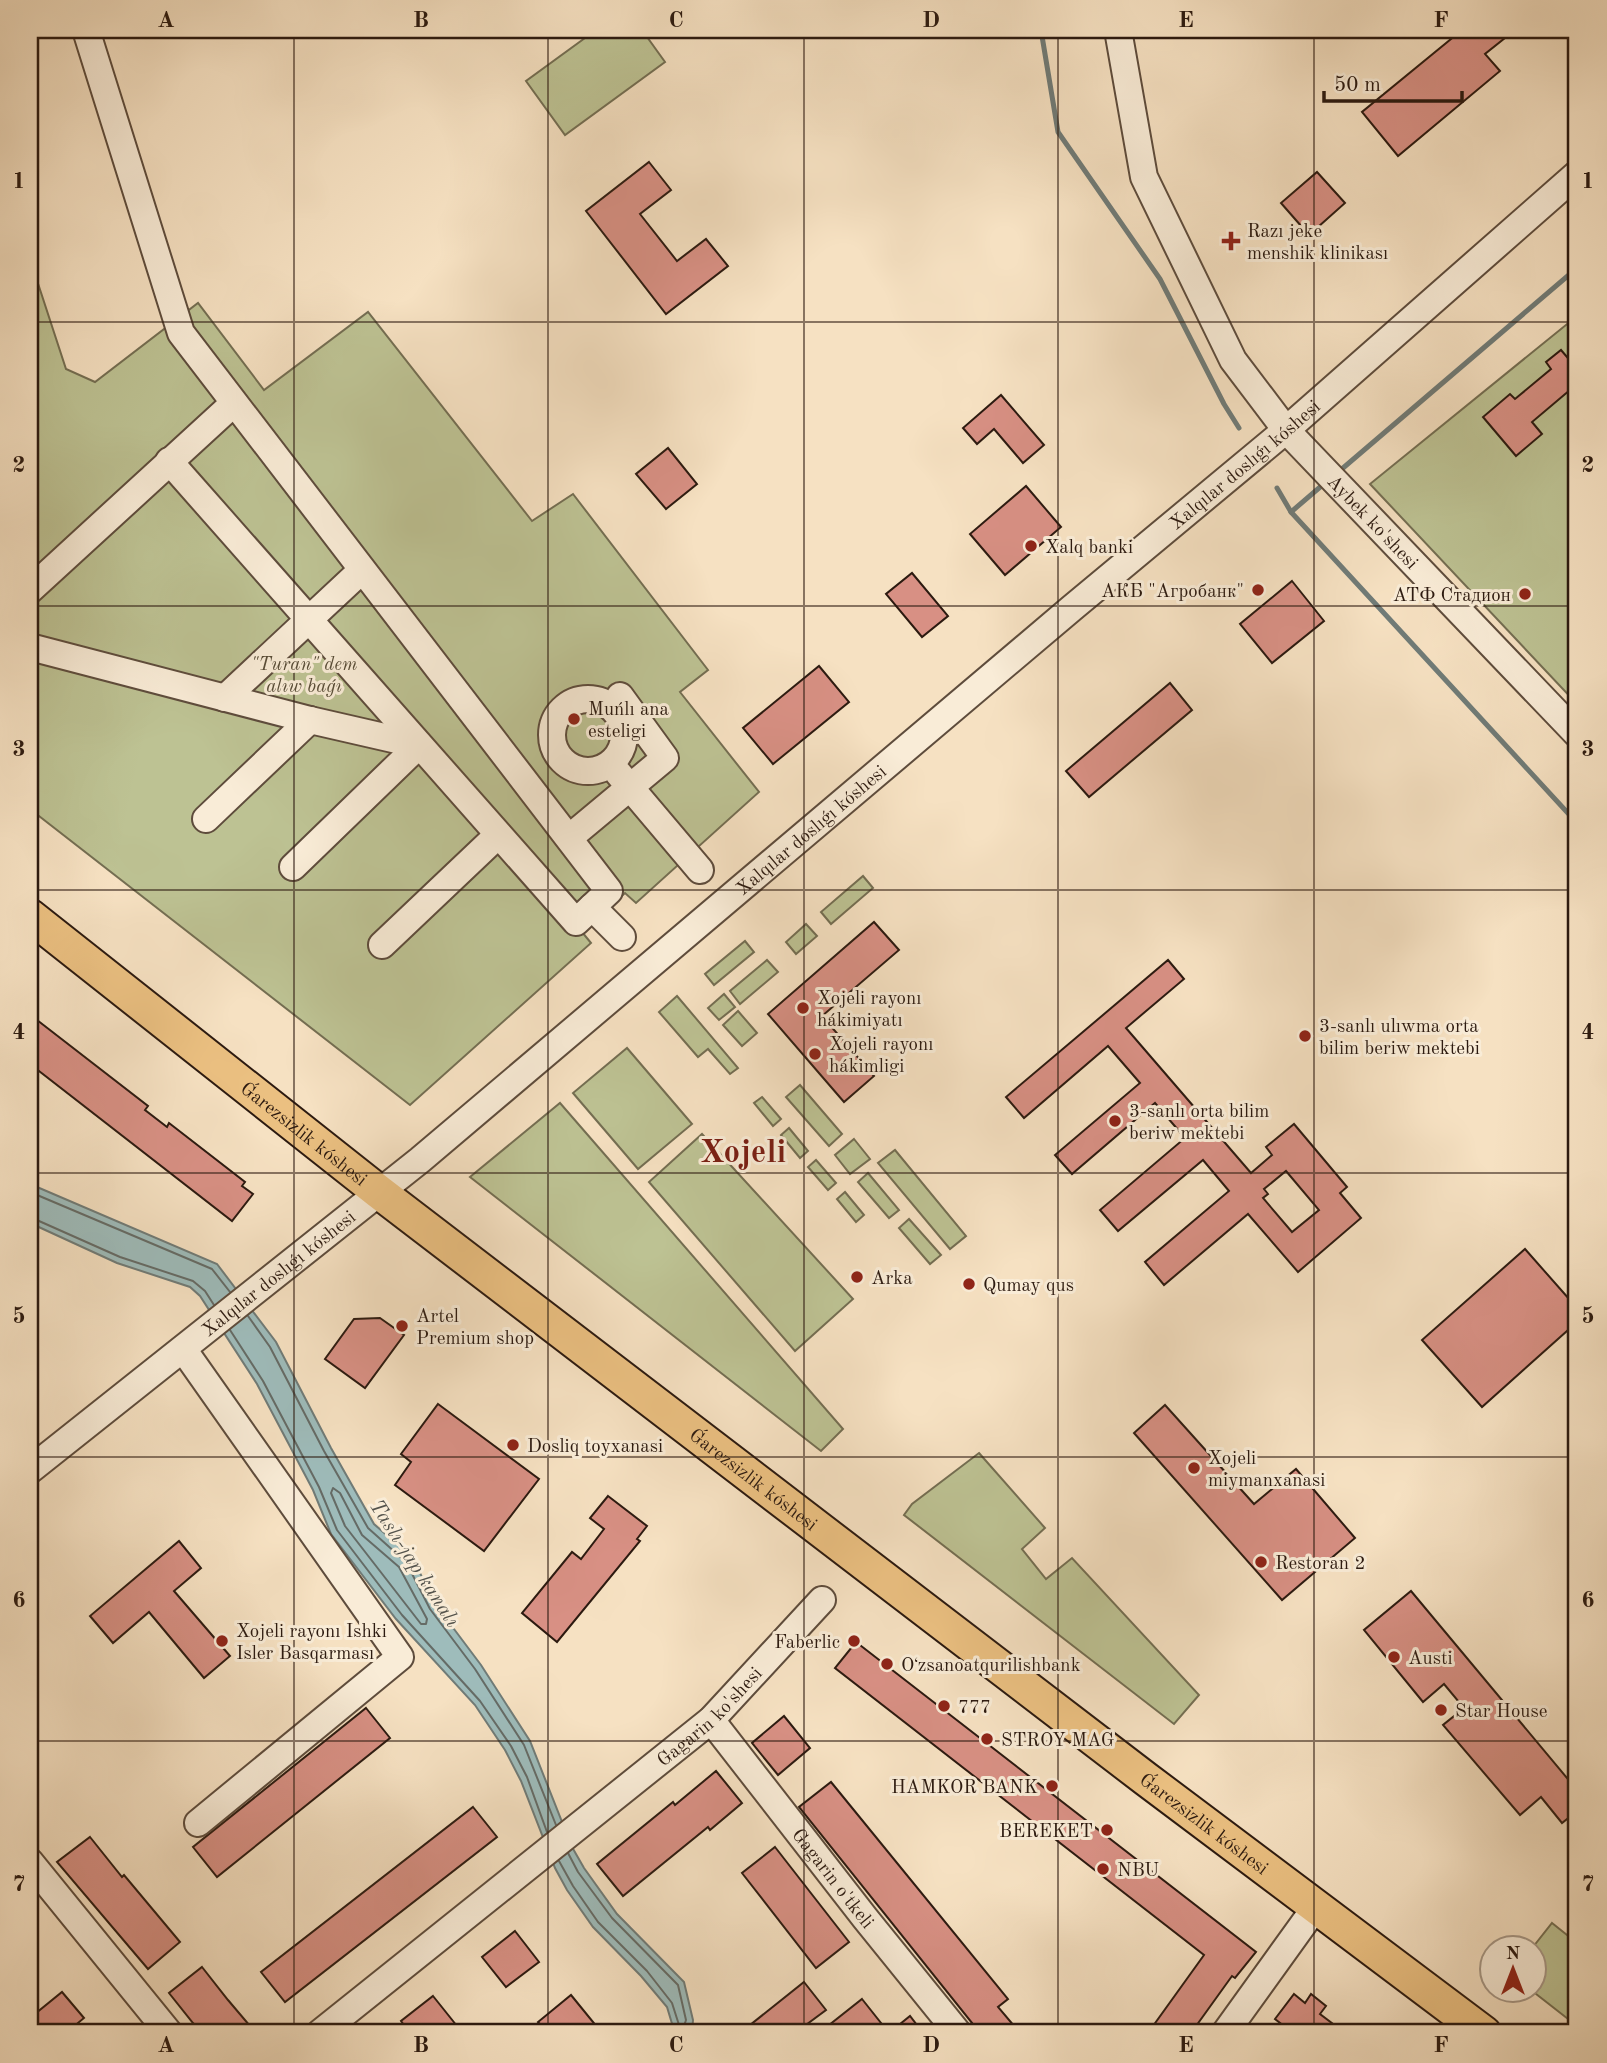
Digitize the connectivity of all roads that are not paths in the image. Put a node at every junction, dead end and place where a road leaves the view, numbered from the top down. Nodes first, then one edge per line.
1 (86, 30) edge
2 (1118, 30) edge
3 (1577, 174) edge
4 (234, 403) junction
5 (1286, 430) junction
6 (169, 461) junction
7 (362, 570) junction
8 (30, 590) edge
9 (308, 619) junction
10 (30, 646) edge
11 (225, 698) junction
12 (619, 702) junction
13 (310, 720) junction
14 (1577, 734) edge
15 (419, 745) junction
16 (610, 764) junction
17 (206, 819) dead end
18 (498, 835) junction
19 (569, 838) junction
20 (293, 867) dead end
21 (699, 870) dead end
22 (592, 907) junction
23 (30, 916) edge
24 (622, 937) dead end
25 (382, 945) dead end
26 (379, 1192) junction
27 (183, 1349) junction
28 (30, 1470) edge
29 (822, 1600) dead end
30 (711, 1720) junction
31 (198, 1823) dead end
32 (30, 1862) edge
33 (1315, 1908) junction
34 (169, 2033) edge
35 (320, 2033) edge
36 (958, 2033) edge
37 (1226, 2033) edge
38 (1484, 2033) edge

1 - 4 street
2 - 5 street, Aybek ko'shesi
3 - 5 street, Xalqılar doslıǵı kóshesi
4 - 6 street
4 - 7 street
5 - 14 street, Aybek ko'shesi
5 - 26 street, Xalqılar doslıǵı kóshesi
6 - 8 street
6 - 9 street
7 - 9 street
7 - 19 street
9 - 11 street
9 - 15 street
10 - 11 street
11 - 13 street
12 - 16 street
12 - 16 street
12 - 19 street
13 - 15 street
13 - 17 street
15 - 18 street
15 - 20 street
16 - 21 street
18 - 22 street
18 - 25 street
19 - 22 street
22 - 24 street
23 - 26 main road, Ǵarezsizlik kóshesi
26 - 27 street, Xalqılar doslıǵı kóshesi
26 - 33 main road, Ǵarezsizlik kóshesi
27 - 28 street, Xalqılar doslıǵı kóshesi
27 - 31 street
29 - 30 street, Gagarin ko'shesi
30 - 35 street, Gagarin ko'shesi
30 - 36 street, Gagarin o'tkeli
32 - 34 street
33 - 37 street
33 - 38 main road, Ǵarezsizlik kóshesi

